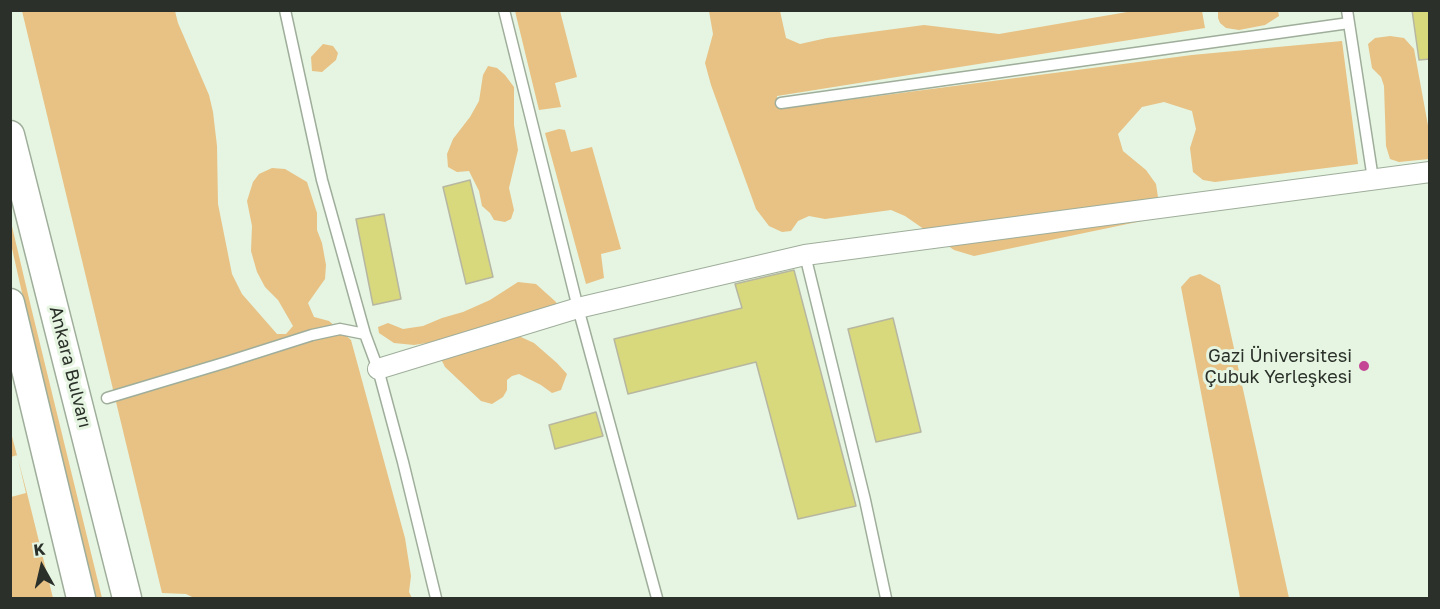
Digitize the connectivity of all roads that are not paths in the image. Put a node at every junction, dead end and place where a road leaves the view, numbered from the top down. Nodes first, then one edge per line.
1 (285, 10) edge
2 (504, 10) edge
3 (1347, 10) edge
4 (1349, 23) junction
5 (781, 103) dead end
6 (10, 135) edge
7 (1430, 172) edge
8 (1373, 179) junction
9 (805, 255) junction
10 (10, 303) edge
11 (578, 308) junction
12 (365, 334) junction
13 (378, 369) junction
14 (19, 376) edge
15 (107, 398) dead end
16 (81, 598) edge
17 (127, 598) edge
18 (436, 598) edge
19 (657, 598) edge
20 (886, 598) edge

1 - 12 lane
2 - 11 lane
3 - 4 lane
4 - 5 lane
4 - 8 lane
6 - 17 main road, Ankara Bulvarı
7 - 8 street
8 - 9 street
9 - 11 street
9 - 20 lane
10 - 14 main road
11 - 13 street
11 - 19 lane
12 - 13 lane
12 - 15 lane
13 - 18 lane
14 - 16 main road

